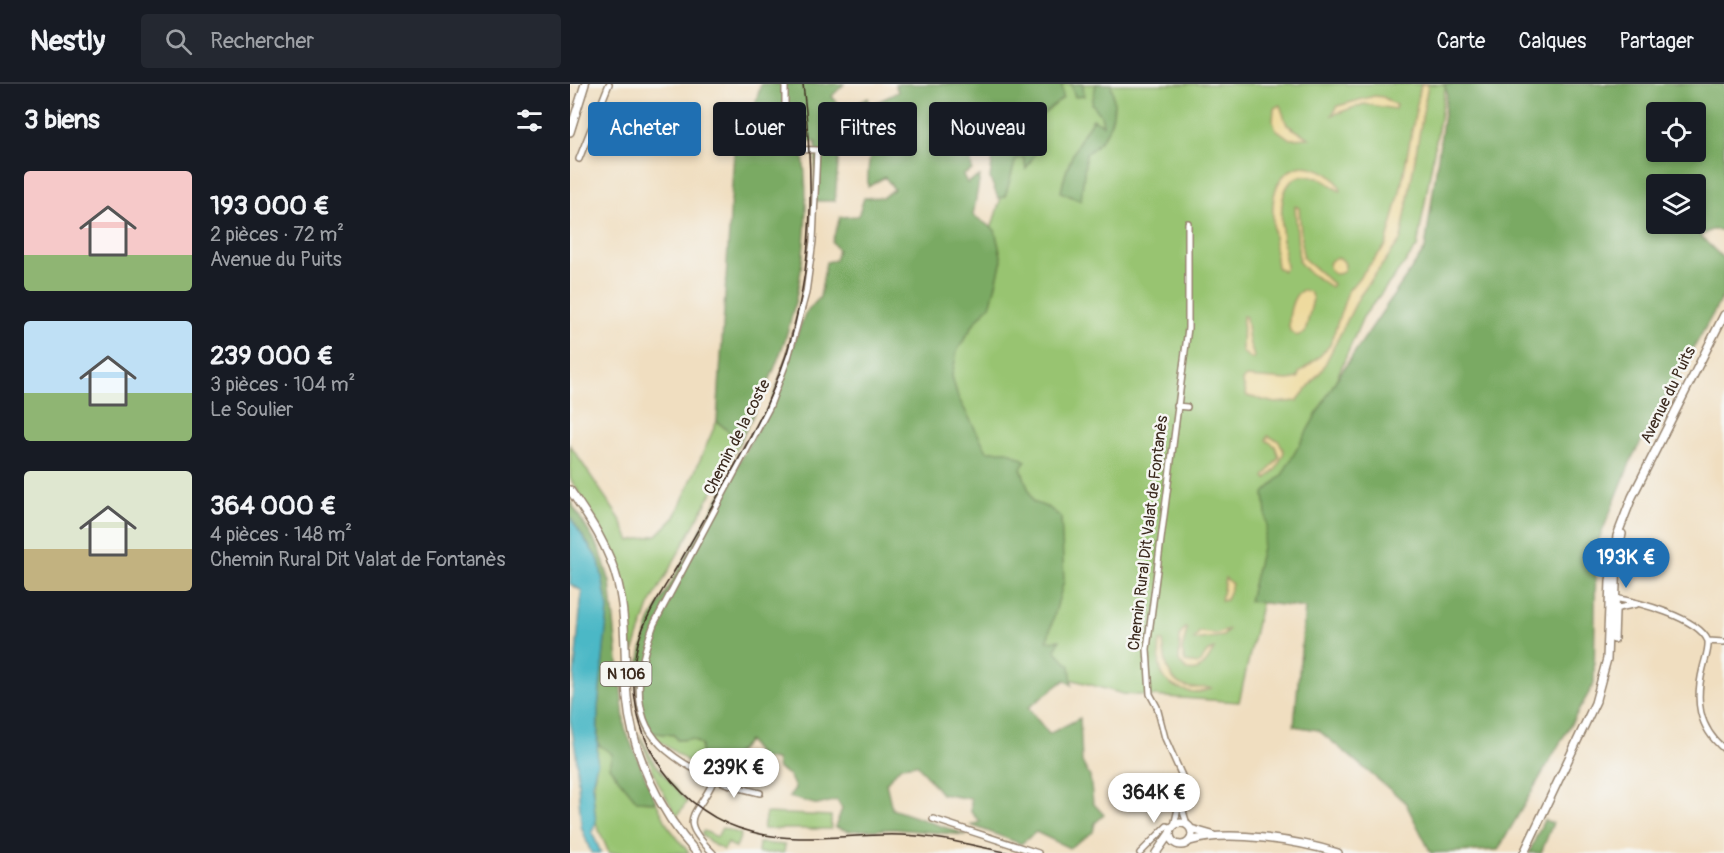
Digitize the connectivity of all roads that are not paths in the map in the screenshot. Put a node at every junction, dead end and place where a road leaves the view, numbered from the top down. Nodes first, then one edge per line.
1 (585, 84) edge
2 (609, 84) edge
3 (785, 84) edge
4 (570, 132) edge
5 (579, 159) dead end
6 (1188, 223) dead end
7 (1724, 315) edge
8 (1177, 406) junction
9 (1186, 407) dead end
10 (570, 490) edge
11 (1612, 598) junction
12 (1637, 604) junction
13 (1612, 610) junction
14 (1708, 641) junction
15 (1724, 642) edge
16 (1724, 749) edge
17 (714, 780) junction
18 (760, 793) dead end
19 (1180, 800) junction
20 (933, 819) dead end
21 (1189, 826) junction
22 (1172, 829) junction
23 (1218, 836) junction
24 (1190, 841) junction
25 (1176, 844) junction
26 (698, 853) edge
27 (713, 853) edge
28 (1038, 853) edge
29 (1140, 853) edge
30 (1157, 853) edge
31 (1338, 853) edge
32 (1524, 853) edge

1 - 4 main road
2 - 5 street
3 - 17 street, Chemin de la coste
6 - 8 street, Chemin Rural Dit Valat de Fontanès
7 - 11 main road, Avenue du Puits
8 - 9 street, Chemin Rural Dit Valat de Fontanès
8 - 19 street, Chemin Rural Dit Valat de Fontanès
10 - 26 main road, N 106
11 - 12 street
11 - 13 main road, Avenue du Puits
12 - 13 street
12 - 14 street
13 - 32 main road, Avenue du Puits
14 - 15 street
14 - 16 street
17 - 18 street
17 - 27 street
19 - 21 street, Chemin Rural Dit Valat de Fontanès
19 - 22 street, Chemin Rural Dit Valat de Fontanès
20 - 28 street
21 - 22 main road
21 - 23 main road
21 - 24 main road
22 - 25 main road
22 - 29 street
22 - 30 main road
23 - 24 main road
23 - 31 main road
24 - 25 main road
25 - 30 main road

